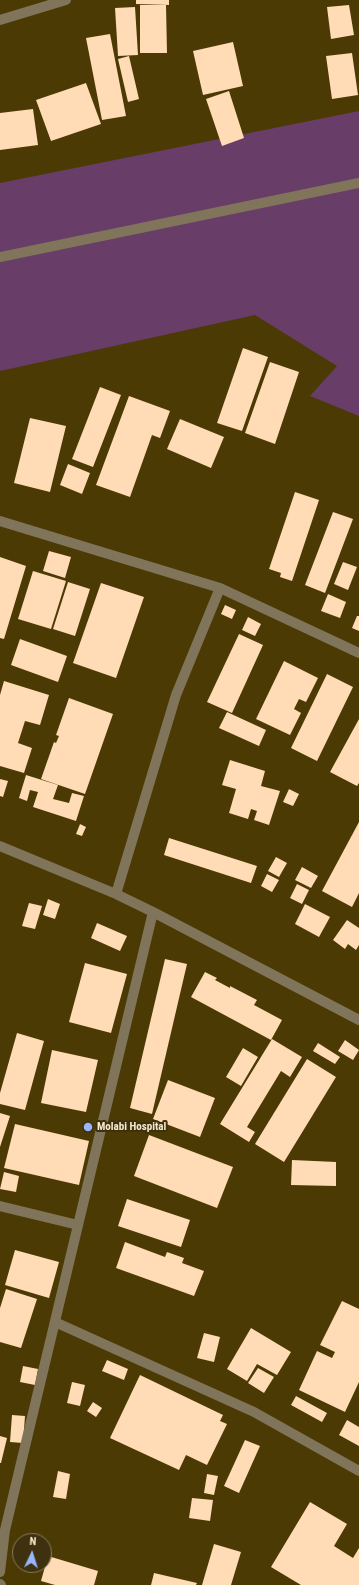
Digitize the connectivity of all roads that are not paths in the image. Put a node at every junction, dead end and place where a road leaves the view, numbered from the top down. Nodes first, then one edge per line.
1 (66, 0) edge
2 (0, 20) edge
3 (359, 183) edge
4 (0, 257) edge
5 (0, 521) edge
6 (220, 588) junction
7 (359, 652) edge
8 (0, 846) edge
9 (116, 894) junction
10 (153, 912) junction
11 (359, 1020) edge
12 (0, 1206) edge
13 (78, 1225) junction
14 (55, 1322) junction
15 (359, 1471) edge
16 (3, 1529) edge
17 (0, 1572) edge

1 - 2 street
3 - 4 street
5 - 6 street
6 - 7 street
6 - 9 street
8 - 9 street
9 - 10 street
10 - 11 street
10 - 13 street
12 - 13 street
13 - 14 street
14 - 15 street
14 - 16 street
16 - 17 street

